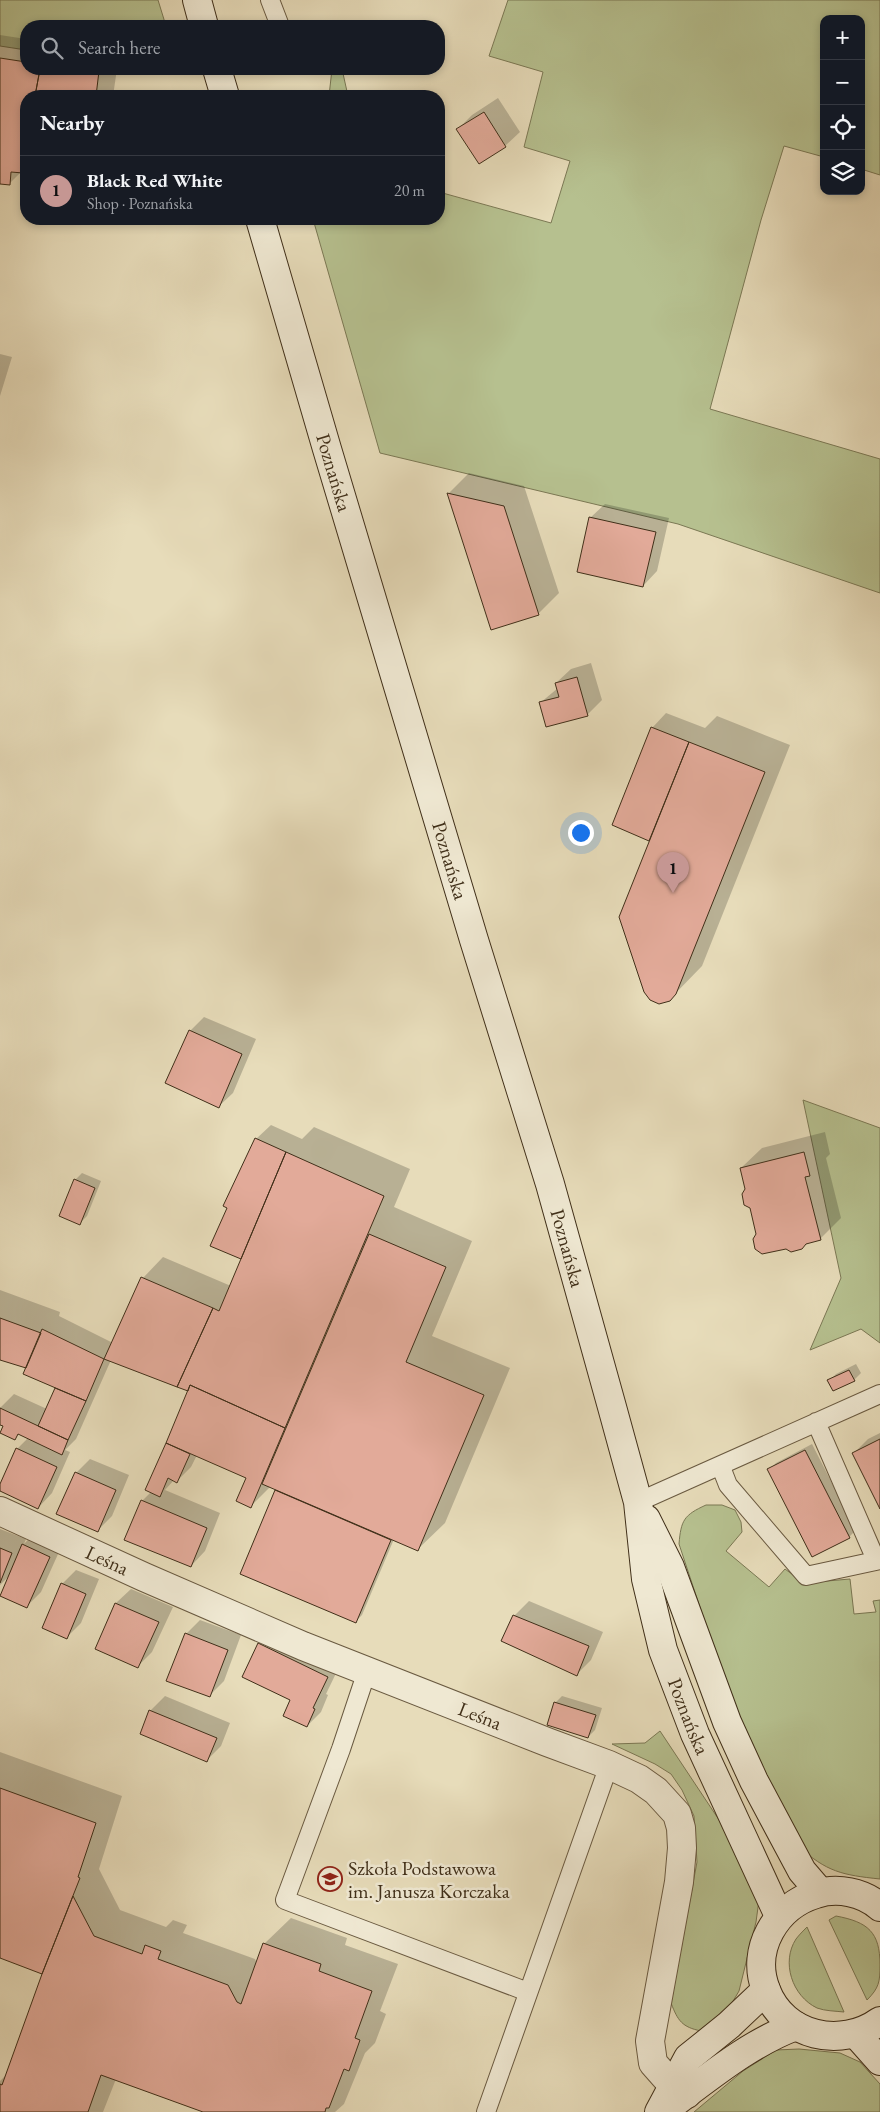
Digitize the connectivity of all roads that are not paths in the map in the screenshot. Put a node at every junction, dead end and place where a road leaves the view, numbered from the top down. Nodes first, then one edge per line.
1 (197, 0) edge
2 (270, 0) edge
3 (202, 20) edge
4 (278, 20) edge
5 (219, 75) edge
6 (223, 90) edge
7 (262, 225) edge
8 (880, 1394) edge
9 (816, 1422) junction
10 (721, 1467) junction
11 (638, 1502) junction
12 (0, 1512) edge
13 (878, 1560) edge
14 (367, 1672) junction
15 (609, 1765) junction
16 (820, 1892) junction
17 (878, 1903) edge
18 (779, 1916) junction
19 (766, 1990) junction
20 (528, 1992) junction
21 (880, 2021) edge
22 (796, 2026) junction
23 (856, 2034) junction
24 (880, 2061) edge
25 (680, 2090) junction
26 (486, 2112) edge
27 (661, 2112) edge

1 - 3 main road
2 - 4 lane
5 - 6 main road
7 - 11 main road, Poznańska
8 - 9 lane
9 - 10 lane
9 - 13 lane
10 - 11 lane
10 - 13 lane
11 - 16 main road, Poznańska
11 - 18 main road, Poznańska
12 - 14 main road, Leśna
14 - 15 main road, Leśna
14 - 20 lane
15 - 20 lane
15 - 25 main road, Leśna
16 - 17 main road
16 - 18 main road
18 - 19 main road
19 - 22 main road
19 - 25 main road
20 - 26 lane
21 - 23 main road
22 - 23 main road
22 - 25 main road
23 - 24 main road
25 - 27 main road

